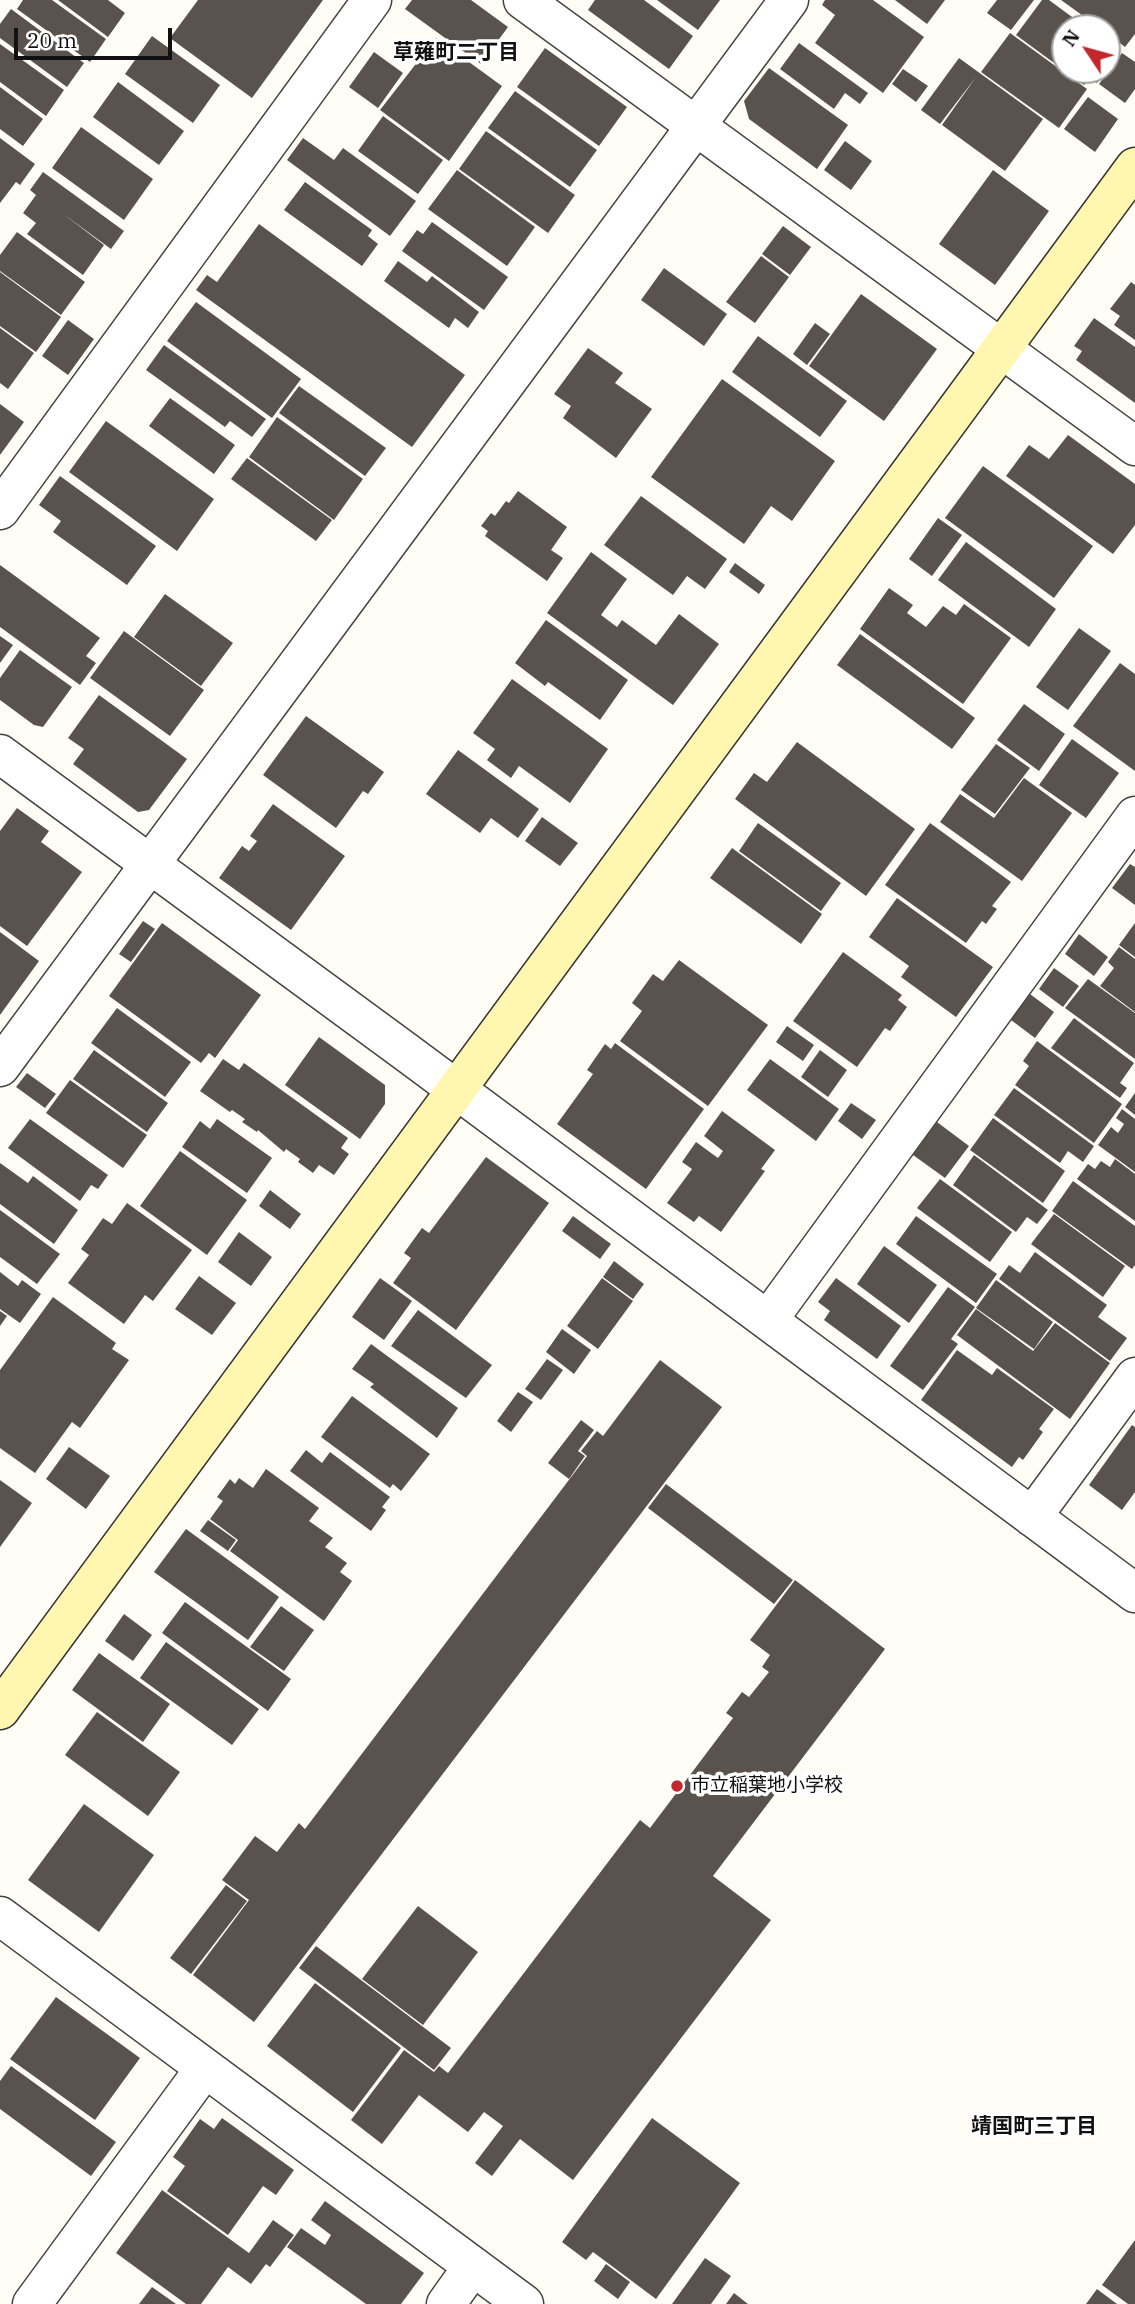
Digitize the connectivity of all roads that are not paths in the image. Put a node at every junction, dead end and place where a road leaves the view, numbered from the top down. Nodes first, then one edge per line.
1 (372, 0) edge
2 (523, 0) edge
3 (789, 0) edge
4 (696, 126) junction
5 (1135, 167) edge
6 (1002, 348) junction
7 (1135, 446) edge
8 (0, 510) edge
9 (0, 754) edge
10 (1135, 816) edge
11 (150, 864) junction
12 (0, 1067) edge
13 (457, 1090) junction
14 (768, 1320) junction
15 (1135, 1377) edge
16 (1032, 1517) junction
17 (1135, 1593) edge
18 (0, 1710) edge
19 (0, 1916) edge
20 (205, 2068) junction
21 (474, 2266) junction
22 (32, 2304) edge
23 (446, 2304) edge
24 (524, 2304) edge

1 - 8 street
2 - 4 street
3 - 4 street
4 - 6 street
4 - 11 street
5 - 6 street
6 - 7 street
6 - 13 street
9 - 11 street
10 - 14 street
11 - 12 street
11 - 13 street
13 - 14 street
13 - 18 street
14 - 16 street
15 - 16 street
16 - 17 street
19 - 20 street
20 - 21 street
20 - 22 street
21 - 23 street
21 - 24 street

